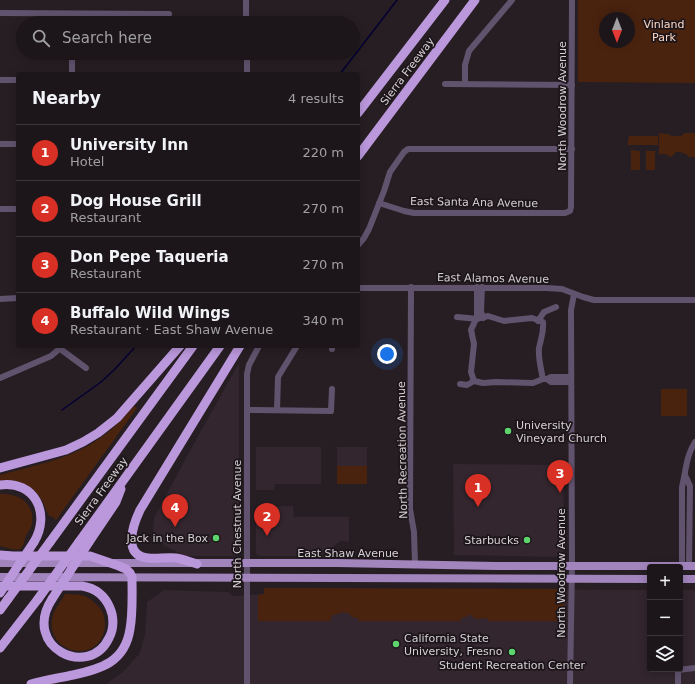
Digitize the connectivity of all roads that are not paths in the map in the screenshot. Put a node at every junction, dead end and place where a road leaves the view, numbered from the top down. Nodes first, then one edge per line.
1 (246, 0) edge
2 (445, 0) edge
3 (475, 0) edge
4 (512, 0) edge
5 (572, 0) edge
6 (0, 13) edge
7 (71, 14) joint
8 (169, 14) dead end
9 (246, 16) edge
10 (72, 60) edge
11 (247, 60) edge
12 (72, 72) edge
13 (247, 72) edge
14 (0, 80) edge
15 (16, 80) edge
16 (445, 84) dead end
17 (465, 84) junction
18 (572, 85) junction
19 (360, 110) edge
20 (0, 144) edge
21 (16, 144) edge
22 (572, 149) junction
23 (360, 153) edge
24 (380, 203) junction
25 (0, 208) edge
26 (16, 209) edge
27 (570, 211) joint
28 (360, 242) edge
29 (360, 287) edge
30 (411, 287) junction
31 (479, 287) junction
32 (574, 294) junction
33 (16, 298) edge
34 (0, 299) edge
35 (695, 300) edge
36 (556, 307) dead end
37 (457, 317) dead end
38 (478, 319) junction
39 (538, 321) junction
40 (58, 348) edge
41 (60, 348) edge
42 (178, 348) edge
43 (192, 348) edge
44 (219, 348) edge
45 (239, 348) edge
46 (258, 348) edge
47 (296, 348) edge
48 (86, 368) dead end
49 (0, 378) edge
50 (545, 379) junction
51 (571, 380) junction
52 (474, 381) junction
53 (460, 384) dead end
54 (332, 389) dead end
55 (247, 410) junction
56 (277, 410) junction
57 (695, 442) edge
58 (0, 468) edge
59 (125, 478) junction
60 (0, 485) edge
61 (0, 555) edge
62 (0, 563) edge
63 (113, 563) junction
64 (247, 563) junction
65 (197, 564) junction
66 (415, 564) junction
67 (572, 566) junction
68 (689, 566) edge
69 (0, 577) edge
70 (132, 577) junction
71 (247, 578) junction
72 (572, 579) junction
73 (647, 579) edge
74 (683, 579) edge
75 (695, 579) edge
76 (0, 586) edge
77 (0, 593) edge
78 (0, 610) edge
79 (0, 648) edge
80 (695, 668) edge
81 (31, 684) edge
82 (247, 684) edge
83 (570, 684) edge
84 (678, 684) edge

1 - 9 street
2 - 19 highway, Sierra Freeway
3 - 23 highway, Sierra Freeway
4 - 17 street
5 - 18 street, North Woodrow Avenue
6 - 7 street
7 - 8 street
10 - 12 street
11 - 13 street
14 - 15 street
16 - 17 street
17 - 18 street
18 - 22 street, North Woodrow Avenue
20 - 21 street
22 - 24 street
22 - 27 street, North Woodrow Avenue
24 - 27 street, East Santa Ana Avenue
24 - 28 street
25 - 26 street
29 - 30 street, East Alamos Avenue
30 - 31 street, East Alamos Avenue
30 - 66 street, North Recreation Avenue
31 - 32 street, East Alamos Avenue
31 - 38 street
32 - 35 street, East Alamos Avenue
32 - 51 street, North Woodrow Avenue
33 - 34 street
36 - 39 street
37 - 38 street
38 - 39 street
38 - 52 street
39 - 50 street
40 - 49 street
41 - 48 street
42 - 58 highway
43 - 78 highway, Sierra Freeway, bridge
44 - 59 highway, Sierra Freeway
45 - 65 highway
46 - 55 street, North Chestnut Avenue
47 - 56 street
50 - 51 street
50 - 52 street
51 - 67 street, North Woodrow Avenue
52 - 53 street
54 - 56 street
55 - 56 street
55 - 64 street, North Chestnut Avenue
57 - 68 street
59 - 76 highway, bridge
59 - 79 highway, Sierra Freeway, bridge
60 - 77 highway, bridge
61 - 63 highway
62 - 63 main road, East Shaw Avenue
63 - 65 main road, East Shaw Avenue
63 - 70 highway
64 - 65 main road, East Shaw Avenue
64 - 66 main road, East Shaw Avenue
64 - 71 street, North Chestnut Avenue
66 - 67 main road, East Shaw Avenue
67 - 68 main road, East Shaw Avenue
67 - 72 street, North Woodrow Avenue
69 - 70 main road
70 - 71 main road
70 - 81 highway
71 - 72 main road
71 - 82 street, North Chestnut Avenue
72 - 73 main road
72 - 83 street, North Woodrow Avenue
74 - 75 main road
80 - 84 street

